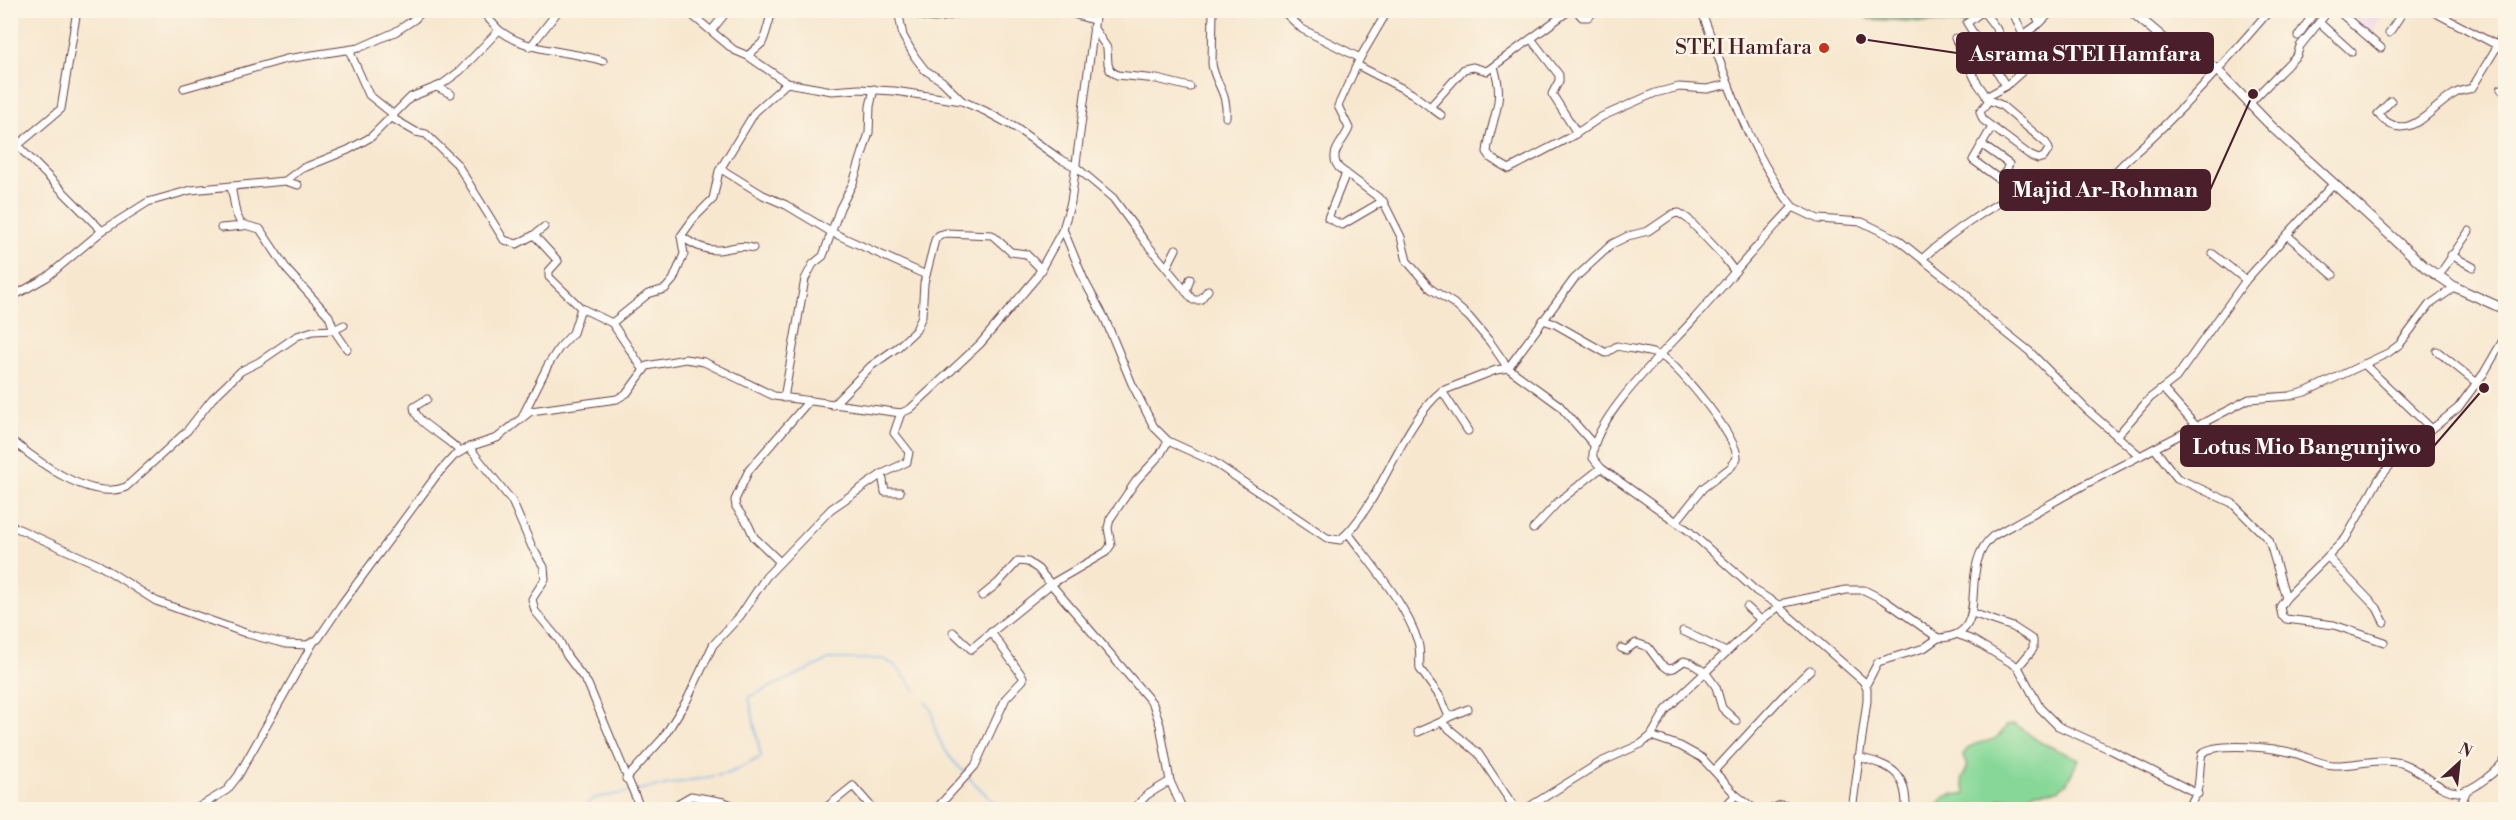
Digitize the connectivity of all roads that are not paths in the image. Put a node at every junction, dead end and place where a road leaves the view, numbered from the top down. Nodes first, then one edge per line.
1 (77, 10) edge
2 (423, 10) edge
3 (485, 10) edge
4 (559, 10) edge
5 (687, 10) edge
6 (728, 10) edge
7 (772, 10) edge
8 (898, 10) edge
9 (903, 10) edge
10 (968, 10) edge
11 (1060, 10) edge
12 (1096, 10) edge
13 (1213, 10) edge
14 (1282, 10) edge
15 (1388, 10) edge
16 (1570, 10) edge
17 (1576, 10) edge
18 (1596, 10) edge
19 (1701, 10) edge
20 (2012, 10) edge
21 (2033, 10) edge
22 (2053, 10) edge
23 (2130, 10) edge
24 (2148, 10) edge
25 (2270, 10) edge
26 (2316, 10) edge
27 (2329, 10) edge
28 (2337, 10) edge
29 (2404, 10) edge
30 (2430, 10) edge
31 (1984, 11) edge
32 (2141, 20) junction
33 (1093, 23) junction
34 (2040, 23) junction
35 (2319, 23) junction
36 (2305, 26) junction
37 (499, 30) junction
38 (712, 30) junction
39 (2505, 30) edge
40 (2312, 32) junction
41 (2389, 33) dead end
42 (2023, 35) junction
43 (2298, 36) dead end
44 (1955, 38) dead end
45 (1532, 40) junction
46 (2497, 45) junction
47 (530, 47) junction
48 (2381, 48) dead end
49 (350, 50) junction
50 (2505, 50) edge
51 (2352, 52) dead end
52 (1985, 53) junction
53 (748, 56) junction
54 (603, 61) dead end
55 (1358, 62) junction
56 (1968, 63) junction
57 (1494, 67) junction
58 (2218, 71) junction
59 (2019, 73) junction
60 (787, 83) junction
61 (1729, 84) junction
62 (2006, 86) junction
63 (437, 87) junction
64 (1190, 87) dead end
65 (184, 88) dead end
66 (874, 89) junction
67 (452, 94) dead end
68 (1987, 99) junction
69 (962, 101) junction
70 (2391, 101) dead end
71 (2249, 104) junction
72 (1430, 107) junction
73 (1441, 115) dead end
74 (393, 116) junction
75 (1226, 117) dead end
76 (1992, 127) junction
77 (1577, 133) junction
78 (10, 138) edge
79 (1981, 144) junction
80 (18, 145) junction
81 (1076, 167) junction
82 (721, 169) junction
83 (1346, 173) junction
84 (285, 181) junction
85 (2334, 183) junction
86 (298, 185) dead end
87 (231, 186) junction
88 (1383, 201) junction
89 (1793, 207) junction
90 (243, 226) junction
91 (544, 227) dead end
92 (221, 228) dead end
93 (1063, 229) junction
94 (102, 231) junction
95 (2469, 231) dead end
96 (831, 232) junction
97 (534, 235) junction
98 (2287, 235) junction
99 (681, 237) junction
100 (753, 248) dead end
101 (1176, 249) dead end
102 (2212, 254) dead end
103 (2451, 255) junction
104 (1923, 258) junction
105 (1167, 267) junction
106 (2473, 267) dead end
107 (1042, 270) junction
108 (1735, 272) junction
109 (926, 275) junction
110 (2332, 275) dead end
111 (2438, 276) junction
112 (1190, 279) dead end
113 (2246, 280) junction
114 (2455, 287) junction
115 (1208, 290) dead end
116 (1186, 292) junction
117 (10, 298) edge
118 (581, 308) junction
119 (2505, 310) edge
120 (1543, 320) junction
121 (612, 323) junction
122 (344, 325) dead end
123 (334, 330) junction
124 (2505, 335) edge
125 (346, 349) dead end
126 (2437, 351) dead end
127 (1661, 355) junction
128 (2364, 364) junction
129 (1508, 368) junction
130 (643, 369) junction
131 (2477, 383) junction
132 (2163, 389) junction
133 (1442, 392) junction
134 (784, 398) junction
135 (427, 399) dead end
136 (808, 402) junction
137 (833, 405) junction
138 (901, 413) junction
139 (524, 415) junction
140 (2196, 426) junction
141 (2432, 429) junction
142 (1468, 431) dead end
143 (2117, 436) junction
144 (10, 439) edge
145 (1168, 441) junction
146 (1594, 445) junction
147 (469, 447) junction
148 (2155, 449) junction
149 (460, 452) junction
150 (2140, 456) junction
151 (1601, 468) junction
152 (882, 474) junction
153 (900, 492) dead end
154 (1676, 522) junction
155 (10, 525) edge
156 (1533, 529) dead end
157 (1348, 533) junction
158 (2328, 557) junction
159 (780, 562) junction
160 (1051, 584) junction
161 (982, 596) dead end
162 (2286, 598) junction
163 (1780, 606) junction
164 (1747, 607) dead end
165 (1972, 613) junction
166 (1761, 620) junction
167 (2384, 622) dead end
168 (1683, 631) dead end
169 (953, 632) dead end
170 (991, 632) junction
171 (1959, 635) junction
172 (1938, 638) junction
173 (2384, 642) dead end
174 (313, 643) junction
175 (1621, 648) dead end
176 (1726, 652) junction
177 (2018, 668) junction
178 (1810, 670) dead end
179 (1706, 674) junction
180 (1866, 685) junction
181 (1468, 709) dead end
182 (1449, 717) junction
183 (1736, 721) dead end
184 (1441, 722) junction
185 (1418, 732) dead end
186 (1651, 736) junction
187 (1858, 757) junction
188 (2505, 758) edge
189 (1714, 771) junction
190 (626, 779) junction
191 (1170, 781) junction
192 (2467, 790) junction
193 (2198, 794) junction
194 (1736, 795) junction
195 (194, 810) edge
196 (641, 810) edge
197 (667, 810) edge
198 (745, 810) edge
199 (823, 810) edge
200 (874, 810) edge
201 (934, 810) edge
202 (1132, 810) edge
203 (1183, 810) edge
204 (1516, 810) edge
205 (1524, 810) edge
206 (1720, 810) edge
207 (1756, 810) edge
208 (1769, 810) edge
209 (1813, 810) edge
210 (1851, 810) edge
211 (1906, 810) edge
212 (2183, 810) edge
213 (2458, 810) edge

1 - 80 street
2 - 49 street
3 - 37 street
4 - 47 street
5 - 38 street
6 - 38 street
7 - 53 street
8 - 69 street
9 - 10 street
11 - 33 street
12 - 33 street
13 - 75 street
14 - 55 street
15 - 55 street
16 - 45 street
17 - 18 street
19 - 61 street
20 - 42 street
21 - 34 street
22 - 34 street
23 - 32 main road
24 - 32 street
25 - 58 street
26 - 36 street
27 - 35 street
28 - 48 street
29 - 41 street
30 - 46 street
31 - 52 street
31 - 59 street
32 - 58 main road
33 - 64 street
33 - 81 street
34 - 42 street
35 - 40 street
35 - 51 street
36 - 40 street
36 - 43 street
37 - 47 street
37 - 63 street
38 - 53 street
39 - 46 street
40 - 71 street
42 - 59 street
44 - 56 street
45 - 57 street
45 - 77 street
46 - 50 street
46 - 70 street
47 - 54 street
49 - 65 street
49 - 74 street
52 - 56 street
52 - 62 street
53 - 60 street
55 - 72 street
55 - 83 street
56 - 68 street
57 - 72 street
57 - 77 street
58 - 71 main road
58 - 104 street
59 - 62 street
60 - 66 street
60 - 82 street
61 - 77 street
61 - 89 street
62 - 68 street
63 - 67 street
63 - 74 street
66 - 69 street
66 - 96 street
68 - 76 street
68 - 76 street
69 - 81 street
71 - 85 main road
72 - 73 street
74 - 84 street
74 - 97 street
76 - 79 street
78 - 80 street
79 - 79 street
80 - 94 street
81 - 93 street
81 - 105 street
82 - 96 street
82 - 99 street
83 - 88 street
83 - 88 street
84 - 86 street
84 - 87 street
85 - 98 street
85 - 111 main road
87 - 90 street
87 - 94 street
88 - 129 street
89 - 104 street
89 - 108 street
90 - 92 street
90 - 123 street
91 - 97 street
93 - 107 street
93 - 145 street
94 - 117 street
95 - 103 street
96 - 109 street
96 - 134 street
97 - 118 street
98 - 110 street
98 - 113 street
99 - 100 street
99 - 121 street
101 - 105 street
102 - 113 street
103 - 106 street
103 - 111 street
104 - 143 street
105 - 116 street
107 - 109 street
107 - 138 street
108 - 120 street
108 - 127 street
109 - 137 street
111 - 114 main road
112 - 116 street
113 - 132 street
114 - 119 main road
114 - 128 street
115 - 116 street
118 - 121 street
118 - 139 street
120 - 127 street
120 - 129 street
121 - 130 street
122 - 123 street
123 - 125 street
123 - 144 street
124 - 131 street
126 - 131 street
127 - 146 street
127 - 154 street
128 - 140 street
128 - 141 street
129 - 133 street
129 - 146 street
130 - 134 street
130 - 139 street
131 - 141 street
132 - 140 street
132 - 143 street
133 - 142 street
133 - 157 street
134 - 136 street
135 - 149 street
136 - 137 street
136 - 159 street
137 - 138 street
138 - 152 street
139 - 147 street
140 - 148 street
141 - 158 street
143 - 150 street
145 - 157 street
145 - 160 street
146 - 151 street
147 - 149 street
147 - 190 street
148 - 150 street
148 - 162 street
149 - 174 street
150 - 165 street
151 - 154 street
151 - 156 street
152 - 153 street
152 - 159 street
154 - 163 street
155 - 174 street
157 - 182 street
158 - 162 street
158 - 167 street
159 - 190 street
160 - 161 street
160 - 170 street
160 - 191 street
162 - 173 street
163 - 166 street
163 - 172 street
163 - 180 street
164 - 166 street
165 - 171 street
165 - 177 street
166 - 176 street
168 - 176 street
169 - 170 street
170 - 201 street
171 - 172 street
171 - 177 street
172 - 180 street
174 - 195 street
175 - 179 street
176 - 179 street
177 - 193 street
178 - 189 street
179 - 183 street
179 - 186 street
180 - 187 street
181 - 182 street
182 - 184 street
184 - 185 street
184 - 204 street
186 - 189 street
186 - 205 street
187 - 210 street
187 - 211 street
188 - 192 street
189 - 194 street
190 - 196 street
191 - 202 street
191 - 203 street
192 - 193 street
192 - 213 street
193 - 212 street
194 - 206 street
194 - 207 street
197 - 198 street
199 - 200 street
208 - 209 street

